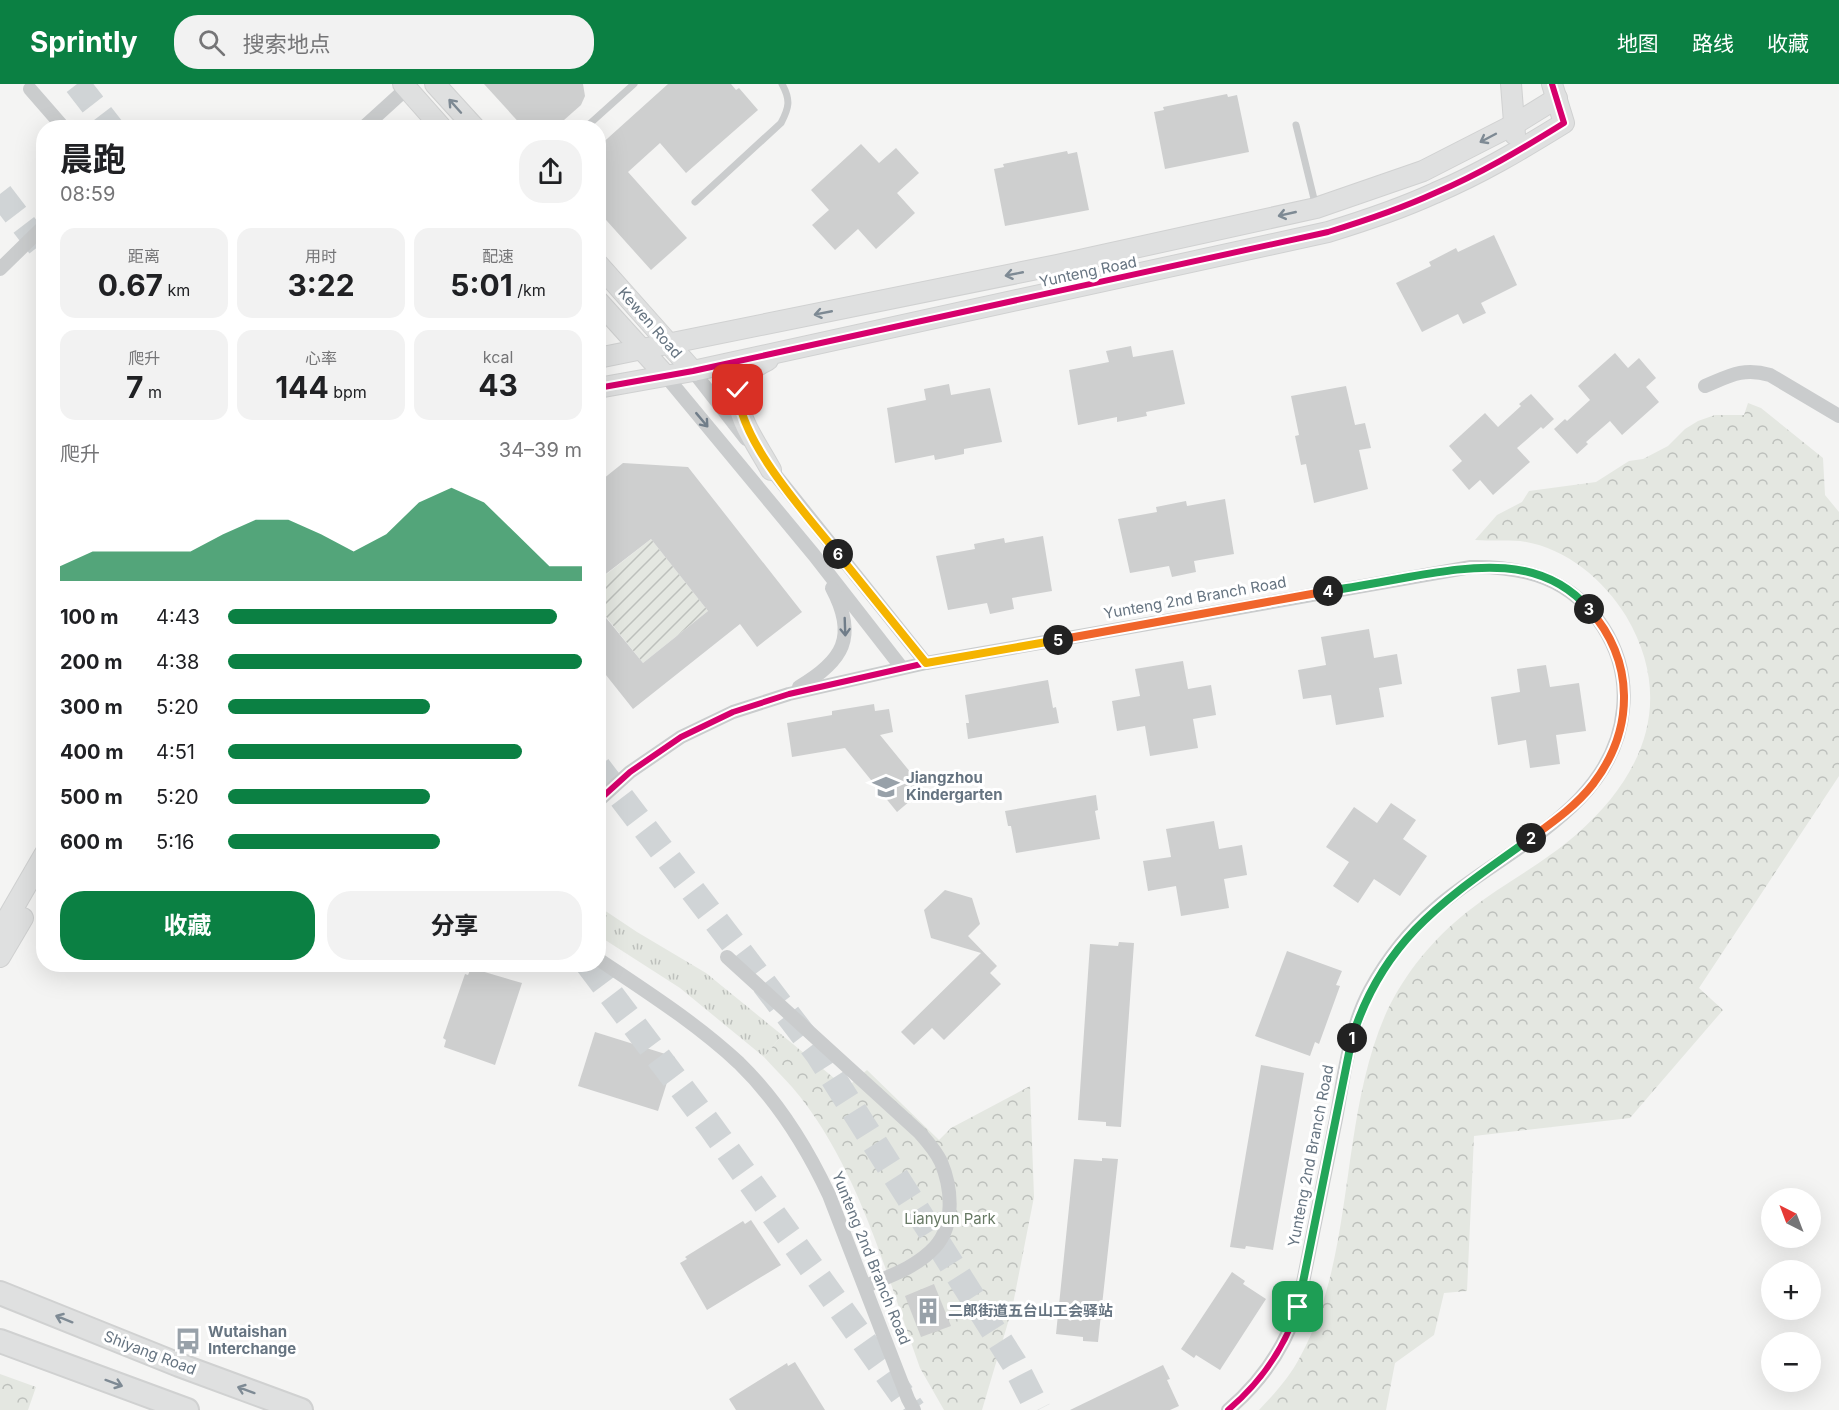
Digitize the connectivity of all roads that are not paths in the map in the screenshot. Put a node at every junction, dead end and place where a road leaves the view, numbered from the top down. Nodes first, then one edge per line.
1 (435, 84) edge
2 (634, 84) edge
3 (782, 84) edge
4 (1511, 84) edge
5 (26, 86) edge
6 (405, 86) edge
7 (1555, 91) edge
8 (57, 120) edge
9 (371, 120) edge
10 (435, 120) edge
11 (468, 120) edge
12 (594, 120) edge
13 (1515, 124) junction
14 (1296, 125) dead end
15 (1515, 153) junction
16 (695, 202) dead end
17 (1316, 208) junction
18 (36, 234) edge
19 (0, 269) edge
20 (606, 273) edge
21 (606, 311) edge
22 (669, 344) junction
23 (642, 350) junction
24 (788, 351) junction
25 (606, 357) edge
26 (693, 371) junction
27 (665, 375) junction
28 (606, 386) edge
29 (1705, 386) dead end
30 (1839, 416) edge
31 (771, 470) junction
32 (814, 555) junction
33 (926, 663) junction
34 (902, 668) junction
35 (789, 694) junction
36 (606, 794) edge
37 (36, 869) edge
38 (36, 896) edge
39 (0, 931) edge
40 (0, 957) edge
41 (727, 957) dead end
42 (606, 964) edge
43 (866, 1286) junction
44 (0, 1293) edge
45 (0, 1341) edge
46 (187, 1410) edge
47 (301, 1410) edge
48 (914, 1410) edge
49 (1228, 1410) edge

11 -> 1 street
2 - 12 lane
3 - 16 lane
4 - 13 street
5 - 8 street
6 - 9 street
6 - 10 street
7 - 13 street, Yunteng Road
7 - 15 street, Yunteng Road
13 - 15 street
13 -> 17 street, Yunteng Road
14 - 17 lane
15 - 24 street, Yunteng Road
17 -> 22 street, Yunteng Road
18 - 19 street
20 - 22 street, Kewen Road
21 - 23 street, Kewen Road
22 - 23 street, Yunteng Road
22 - 26 street, Kewen Road
23 - 25 street, Yunteng Road
23 - 27 street, Kewen Road
24 - 26 street, Yunteng Road
24 - 31 street
26 - 27 street, Yunteng Road
26 - 31 street, Kewen Road
27 - 28 street, Yunteng Road
27 -> 32 street, Kewen Road
29 - 30 street
31 - 33 street, Kewen Road
32 - 34 street, Kewen Road
32 -> 35 street
33 - 34 street, Yunteng 2nd Branch Road
33 - 49 street, Yunteng 2nd Branch Road
34 - 35 street, Yunteng 2nd Branch Road
35 - 36 street, Yunteng 2nd Branch Road
37 - 39 street
38 - 40 street
41 - 43 street
42 - 43 street, Yunteng 2nd Branch Road
43 - 48 street, Yunteng 2nd Branch Road
47 -> 44 main road, Shiyang Road
45 -> 46 main road

